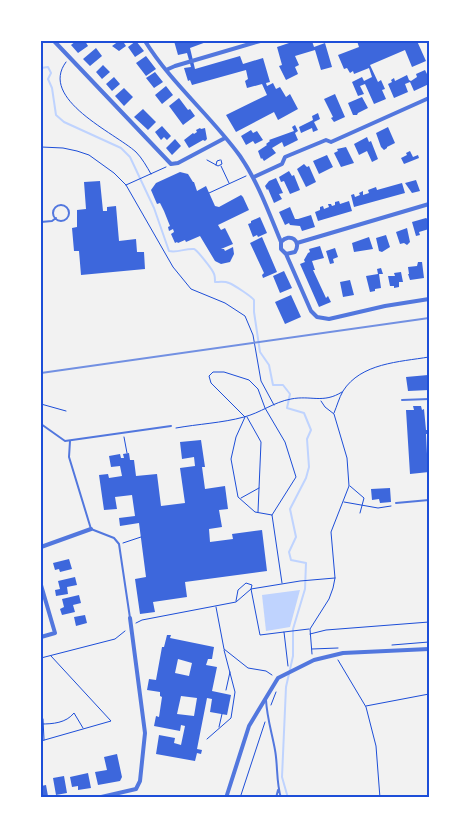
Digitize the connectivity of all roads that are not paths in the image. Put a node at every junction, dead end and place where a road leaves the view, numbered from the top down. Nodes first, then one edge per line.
1 (54, 41) edge
2 (145, 41) edge
3 (260, 41) edge
4 (166, 70) junction
5 (429, 98) edge
6 (225, 138) junction
7 (252, 175) junction
8 (429, 204) edge
9 (56, 218) junction
10 (41, 222) edge
11 (281, 242) junction
12 (297, 243) junction
13 (286, 254) junction
14 (429, 299) edge
15 (429, 398) edge
16 (402, 400) dead end
17 (41, 424) edge
18 (170, 428) road end
19 (70, 441) junction
20 (429, 500) edge
21 (396, 504) road end
22 (91, 529) junction
23 (41, 547) edge
24 (41, 585) edge
25 (130, 618) joint
26 (41, 637) edge
27 (429, 650) edge
28 (266, 700) junction
29 (278, 790) junction
30 (97, 798) edge
31 (226, 798) edge
32 (276, 798) edge
33 (281, 798) edge

1 - 6 street
2 - 4 street
3 - 4 street
4 - 6 street
5 - 7 street
6 - 7 street
7 - 11 street
8 - 12 street
9 - 9 lane
9 - 10 lane
11 - 12 street
11 - 13 street
12 - 13 street
13 - 14 street
15 - 16 lane
17 - 19 lane
18 - 19 lane
19 - 22 lane
20 - 21 lane
22 - 23 street
22 - 25 lane
24 - 26 street
25 - 30 street
27 - 28 street
28 - 29 lane
28 - 31 street
29 - 32 lane
29 - 33 lane

